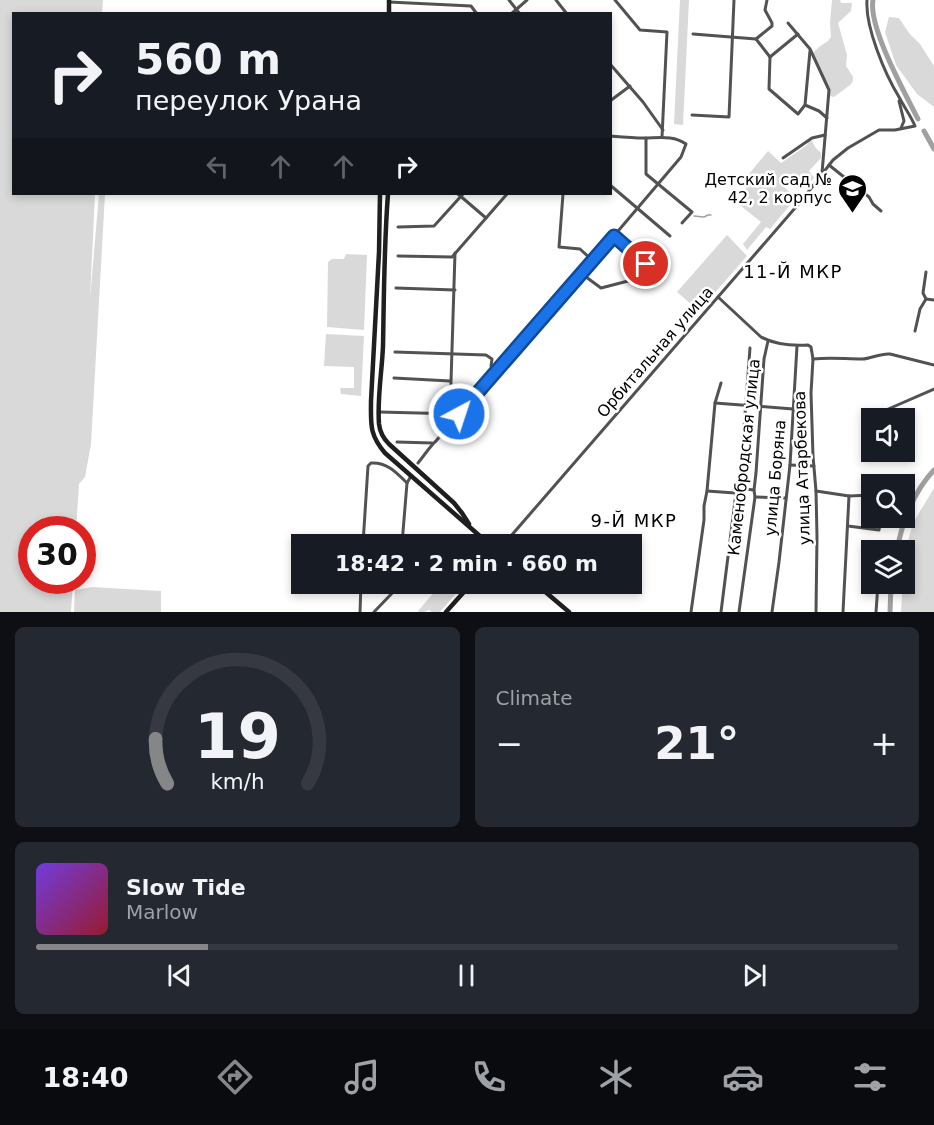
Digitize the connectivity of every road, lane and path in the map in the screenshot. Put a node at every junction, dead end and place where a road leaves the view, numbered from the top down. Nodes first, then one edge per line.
1 (509, 0) edge
2 (527, 0) edge
3 (556, 0) edge
4 (615, 0) edge
5 (734, 0) edge
6 (767, 0) edge
7 (867, 0) edge
8 (389, 1) edge
9 (516, 9) junction
10 (476, 12) edge
11 (513, 12) edge
12 (518, 12) edge
13 (565, 12) edge
14 (788, 23) dead end
15 (693, 34) dead end
16 (798, 34) junction
17 (732, 37) junction
18 (756, 39) junction
19 (810, 49) junction
20 (770, 57) junction
21 (612, 66) edge
22 (630, 86) junction
23 (898, 97) junction
24 (612, 100) edge
25 (805, 105) junction
26 (692, 115) dead end
27 (828, 118) junction
28 (901, 128) junction
29 (663, 130) junction
30 (826, 135) junction
31 (612, 136) edge
32 (662, 137) junction
33 (646, 138) junction
34 (783, 158) dead end
35 (829, 165) junction
36 (822, 173) junction
37 (658, 184) junction
38 (612, 187) edge
39 (380, 195) edge
40 (388, 195) edge
41 (460, 195) edge
42 (462, 195) edge
43 (506, 195) edge
44 (563, 195) edge
45 (637, 209) junction
46 (880, 211) dead end
47 (486, 218) junction
48 (682, 223) dead end
49 (398, 226) dead end
50 (614, 236) junction
51 (670, 236) dead end
52 (455, 253) junction
53 (398, 256) dead end
54 (593, 261) junction
55 (646, 264) dead end
56 (926, 272) dead end
57 (582, 274) junction
58 (632, 280) dead end
59 (396, 288) dead end
60 (455, 290) junction
61 (718, 297) junction
62 (926, 299) junction
63 (934, 300) edge
64 (915, 331) dead end
65 (768, 341) junction
66 (797, 346) junction
67 (750, 348) dead end
68 (395, 352) dead end
69 (452, 354) junction
70 (813, 359) junction
71 (374, 360) junction
72 (934, 365) edge
73 (381, 366) junction
74 (496, 370) junction
75 (394, 378) dead end
76 (450, 381) junction
77 (721, 383) dead end
78 (934, 389) edge
79 (715, 403) junction
80 (746, 405) junction
81 (761, 406) junction
82 (891, 408) edge
83 (793, 409) junction
84 (379, 412) junction
85 (450, 414) junction
86 (459, 414) junction
87 (398, 442) dead end
88 (433, 444) junction
89 (418, 463) dead end
90 (790, 465) junction
91 (814, 466) junction
92 (411, 476) junction
93 (407, 483) junction
94 (433, 484) junction
95 (423, 487) junction
96 (754, 490) junction
97 (707, 491) junction
98 (816, 491) junction
99 (737, 492) junction
100 (861, 495) edge
101 (755, 496) junction
102 (849, 496) junction
103 (786, 498) junction
104 (848, 526) junction
105 (861, 528) edge
106 (864, 528) edge
107 (879, 528) edge
108 (471, 529) junction
109 (364, 534) edge
110 (403, 534) edge
111 (477, 534) edge
112 (513, 534) edge
113 (361, 594) edge
114 (391, 594) edge
115 (462, 594) edge
116 (548, 594) edge
117 (877, 594) edge
118 (360, 612) edge
119 (374, 612) edge
120 (446, 612) edge
121 (569, 612) edge
122 (692, 612) edge
123 (721, 612) edge
124 (739, 612) edge
125 (772, 612) edge
126 (816, 612) edge
127 (843, 612) edge
128 (876, 612) edge

1 - 9 street
2 - 9 street
3 - 13 street
4 - 29 street
5 - 17 street
6 - 18 street
7 - 23 street
8 - 10 street
9 - 11 street
9 - 12 street
14 - 16 street
15 - 17 street
16 - 19 street
16 - 20 street
17 - 18 street
17 - 26 street
18 - 20 street
19 - 25 street
19 - 27 street
20 - 25 street
21 - 22 street
22 - 24 street
22 - 29 street
23 - 28 street
23 - 28 street
25 - 27 street
27 - 30 street
28 - 35 street, Орбитальная улица
29 - 32 street
30 - 34 street
30 - 36 street
31 - 33 street
32 - 33 street
32 - 37 street
33 - 37 street
35 - 36 street, Орбитальная улица
35 - 46 street
36 - 61 street, Орбитальная улица
37 - 45 street
37 - 48 street
38 - 45 street
39 - 71 main road
40 - 73 main road
41 - 49 street
42 - 47 street
43 - 47 street
44 - 54 street
45 - 50 street
45 - 51 street
47 - 52 street
50 - 54 street
50 - 55 street
52 - 53 street
52 - 60 street
54 - 57 street
56 - 62 street
57 - 58 street
57 - 74 street
59 - 60 street
60 - 69 street
61 - 65 street
61 - 112 street, Орбитальная улица
62 - 63 street
62 - 64 street
65 - 66 street
65 - 81 street, Каменобродская улица
66 - 70 street, улица Атарбекова
66 - 83 street, улица Боряна
67 - 80 street
68 - 69 street
69 - 74 street
69 - 76 street
70 - 72 street
70 - 91 street, улица Атарбекова
71 - 73 main road
71 - 92 main road
73 - 84 main road
74 - 86 street
75 - 76 street
76 - 85 street
77 - 79 street
78 - 82 street
79 - 80 street
79 - 97 street
80 - 81 street
80 - 99 street
81 - 83 street
81 - 96 street, Каменобродская улица
83 - 90 street, улица Боряна
84 - 85 street
84 - 94 main road
85 - 86 street
86 - 88 street
87 - 88 street
88 - 89 street
90 - 91 street
90 - 103 street, улица Боряна
91 - 98 street, улица Атарбекова
92 - 93 street
92 - 95 main road
93 - 109 street
93 - 110 street
94 - 95 main road
94 - 108 main road
95 - 108 main road
96 - 99 street
96 - 101 street, Каменобродская улица
97 - 99 street
97 - 122 street
98 - 102 street
98 - 126 street, улица Атарбекова
99 - 123 street
100 - 102 street
101 - 103 street
101 - 124 street, Каменобродская улица
102 - 104 street
103 - 125 street, улица Боряна
104 - 105 street
104 - 127 street
106 - 107 street
108 - 111 main road
113 - 118 street
114 - 119 street
115 - 120 main road
116 - 121 main road
117 - 128 street

